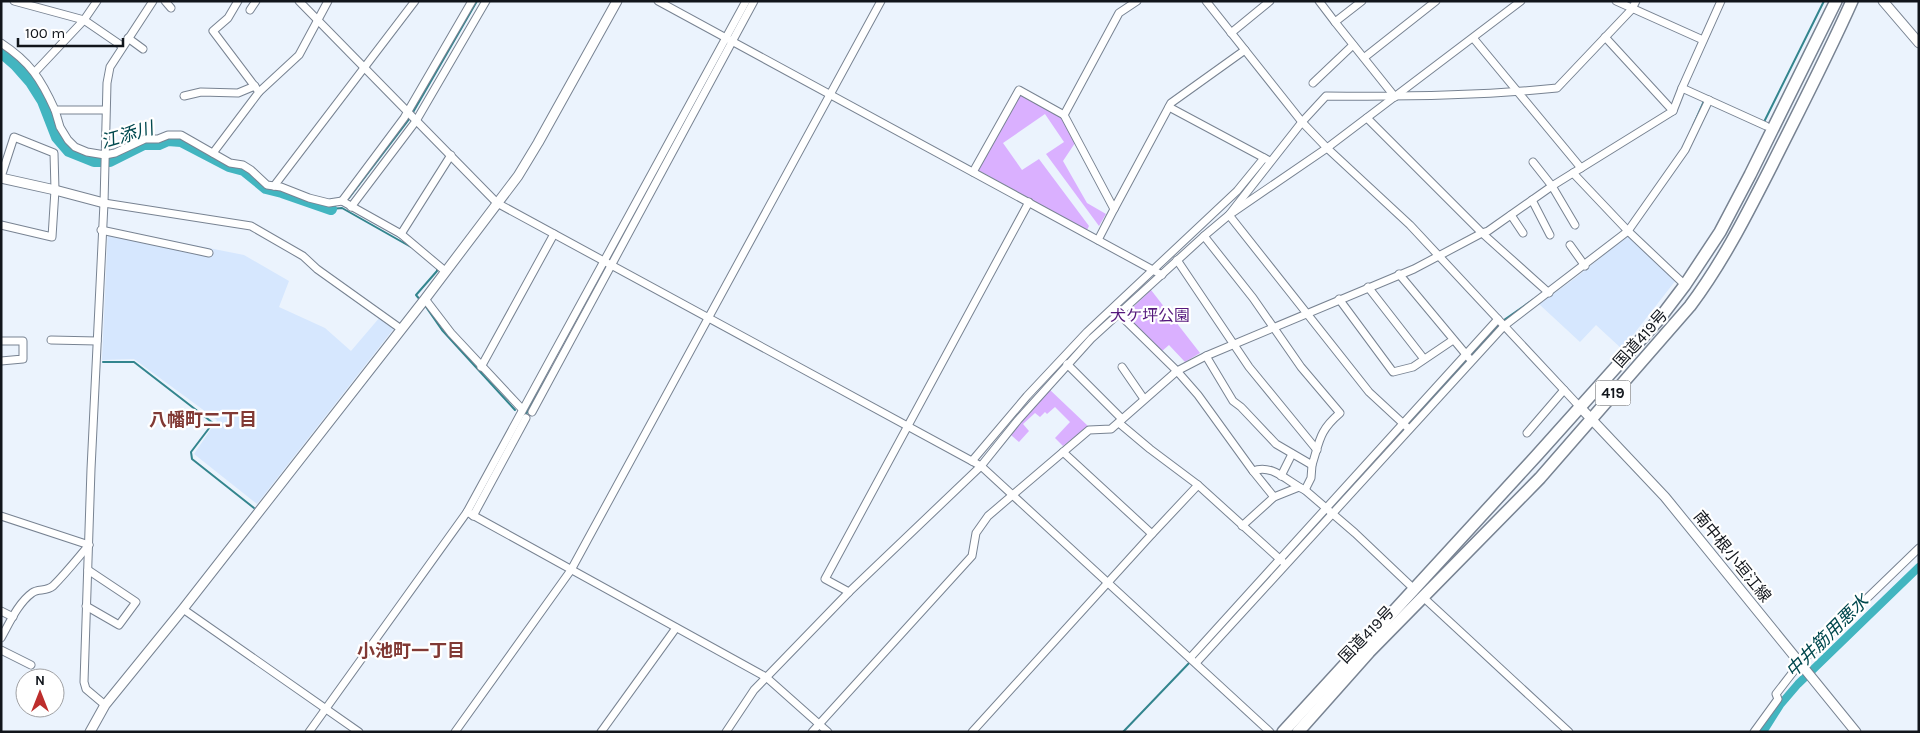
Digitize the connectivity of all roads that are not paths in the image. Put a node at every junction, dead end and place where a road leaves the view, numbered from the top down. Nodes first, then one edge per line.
1 (14, 1) edge
2 (97, 1) edge
3 (153, 1) edge
4 (165, 1) edge
5 (238, 1) edge
6 (256, 1) edge
7 (299, 1) edge
8 (328, 1) edge
9 (415, 1) edge
10 (472, 1) edge
11 (486, 1) edge
12 (617, 1) edge
13 (658, 1) edge
14 (746, 1) edge
15 (754, 1) edge
16 (881, 1) edge
17 (1137, 1) edge
18 (1206, 1) edge
19 (1270, 1) edge
20 (1319, 1) edge
21 (1362, 1) edge
22 (1436, 1) edge
23 (1521, 1) edge
24 (1616, 1) edge
25 (1721, 1) edge
26 (1836, 1) edge
27 (1852, 1) edge
28 (1882, 1) edge
29 (1631, 4) edge
30 (171, 8) dead end
31 (250, 10) dead end
32 (84, 20) junction
33 (318, 20) junction
34 (1335, 22) junction
35 (1231, 32) junction
36 (1605, 37) junction
37 (128, 38) junction
38 (1474, 39) junction
39 (729, 40) junction
40 (1703, 40) junction
41 (1, 43) edge
42 (1919, 43) edge
43 (1353, 45) junction
44 (122, 46) junction
45 (143, 49) dead end
46 (1245, 50) junction
47 (1366, 58) junction
48 (364, 67) junction
49 (35, 72) junction
50 (1314, 82) dead end
51 (1682, 88) junction
52 (257, 89) junction
53 (1518, 92) junction
54 (831, 95) junction
55 (184, 96) dead end
56 (1396, 97) junction
57 (1709, 100) junction
58 (1169, 107) junction
59 (55, 110) junction
60 (105, 110) junction
61 (408, 111) junction
62 (1673, 111) junction
63 (1064, 115) junction
64 (1367, 118) junction
65 (415, 120) junction
66 (1302, 122) junction
67 (1766, 126) dead end
68 (1327, 148) junction
69 (213, 153) junction
70 (105, 155) junction
71 (451, 155) junction
72 (1267, 160) junction
73 (1533, 162) dead end
74 (1581, 168) junction
75 (973, 172) junction
76 (1573, 173) junction
77 (1, 178) edge
78 (274, 186) junction
79 (1552, 186) junction
80 (54, 190) junction
81 (1532, 200) junction
82 (342, 201) junction
83 (1029, 202) junction
84 (104, 203) junction
85 (497, 203) junction
86 (351, 207) junction
87 (1114, 209) junction
88 (1229, 215) junction
89 (1511, 215) junction
90 (1, 225) edge
91 (1575, 225) dead end
92 (102, 230) junction
93 (1628, 231) junction
94 (1482, 233) junction
95 (1523, 233) dead end
96 (401, 234) junction
97 (554, 234) junction
98 (1550, 235) dead end
99 (1204, 236) junction
100 (1098, 240) junction
101 (1570, 245) dead end
102 (209, 253) dead end
103 (1439, 257) junction
104 (1177, 260) junction
105 (607, 263) junction
106 (1583, 263) junction
107 (1152, 270) junction
108 (445, 271) junction
109 (1399, 274) junction
110 (1162, 275) junction
111 (1684, 285) junction
112 (1368, 287) junction
113 (1549, 292) junction
114 (1339, 299) junction
115 (423, 301) junction
116 (1308, 313) junction
117 (1119, 314) junction
118 (708, 318) junction
119 (1498, 319) junction
120 (1504, 326) junction
121 (1274, 327) junction
122 (401, 329) junction
123 (50, 340) dead end
124 (1453, 340) junction
125 (1, 341) edge
126 (97, 341) junction
127 (1234, 344) junction
128 (1206, 356) junction
129 (1469, 358) junction
130 (1424, 359) junction
131 (1, 361) edge
132 (1068, 364) junction
133 (482, 367) junction
134 (1122, 367) dead end
135 (1177, 371) junction
136 (1564, 390) junction
137 (1144, 398) junction
138 (1579, 406) junction
139 (523, 408) junction
140 (530, 414) junction
141 (1591, 418) junction
142 (1121, 421) junction
143 (908, 426) junction
144 (1406, 426) junction
145 (1527, 433) dead end
146 (1317, 450) junction
147 (1064, 452) junction
148 (1292, 454) junction
149 (972, 461) junction
150 (1312, 465) junction
151 (981, 466) junction
152 (1253, 471) junction
153 (1280, 476) junction
154 (1198, 485) junction
155 (1302, 488) junction
156 (1012, 495) junction
157 (1274, 497) junction
158 (1329, 511) junction
159 (470, 514) junction
160 (1, 516) edge
161 (1242, 526) junction
162 (1152, 534) junction
163 (89, 545) junction
164 (1919, 548) edge
165 (1282, 562) junction
166 (88, 570) junction
167 (571, 570) junction
168 (1108, 582) junction
169 (1414, 589) junction
170 (849, 592) junction
171 (1424, 598) junction
172 (86, 606) junction
173 (183, 609) junction
174 (1, 611) edge
175 (13, 617) junction
176 (676, 628) junction
177 (1, 638) edge
178 (1, 650) edge
179 (1193, 660) junction
180 (31, 665) dead end
181 (1801, 665) junction
182 (766, 677) junction
183 (105, 705) junction
184 (327, 709) junction
185 (818, 724) junction
186 (90, 732) edge
187 (309, 732) edge
188 (359, 732) edge
189 (455, 732) edge
190 (601, 732) edge
191 (726, 732) edge
192 (812, 732) edge
193 (828, 732) edge
194 (972, 732) edge
195 (1270, 732) edge
196 (1283, 732) edge
197 (1298, 732) edge
198 (1569, 732) edge
199 (1754, 732) edge
200 (1856, 732) edge

1 - 32 street
2 - 32 street
3 - 37 street
4 - 30 street
5 - 52 street
6 - 31 street
7 - 33 street
8 - 33 street
9 - 48 street
10 - 61 street
11 - 65 street
12 - 85 street
13 - 39 street
14 - 39 street
15 - 39 street
16 - 54 street
17 - 63 street
18 - 35 street
19 - 35 street
20 - 34 street
21 - 34 street
22 - 47 street
23 - 38 street
24 - 29 street
25 - 40 street
26 - 111 highway, 国道419号 / 419
27 - 141 highway, 国道419号 / 419
28 - 42 street
29 - 36 street
29 - 40 street
32 - 44 street
32 - 49 street
33 - 48 street
33 - 52 street
34 - 43 street
35 - 46 street
36 - 53 street
36 - 62 street
37 - 44 street
37 - 45 street
38 - 53 street
38 - 56 street
39 - 54 street
39 - 105 street
40 - 51 street
41 - 49 street
43 - 47 street
43 - 50 street
44 - 60 street
46 - 58 street
46 - 66 street
47 - 56 street
48 - 61 street
48 - 78 street
49 - 59 street
51 - 57 street
51 - 62 street
52 - 55 street
52 - 69 street
53 - 56 street
53 - 74 street
54 - 75 street
54 - 118 street
56 - 64 street
56 - 66 street
57 - 67 street
57 - 93 street
58 - 72 street
58 - 87 street
59 - 60 street
59 - 70 street
60 - 70 street
61 - 65 street
61 - 82 street
62 - 74 street
63 - 75 street
63 - 87 street
64 - 68 street
64 - 94 street
65 - 71 street
65 - 86 street
66 - 68 street
66 - 72 street
68 - 88 street
68 - 103 street
69 - 70 street
69 - 78 street
70 - 84 street
71 - 85 street
71 - 96 street
72 - 88 street
72 - 107 street
73 - 79 street
74 - 76 street
75 - 83 street
76 - 79 street
76 - 93 street
77 - 80 street
77 - 80 street
78 - 82 street
79 - 81 street
79 - 91 street
80 - 84 street
80 - 90 street
81 - 89 street
81 - 98 street
82 - 86 street
83 - 100 street
83 - 143 street
84 - 92 street
84 - 122 street
85 - 97 street
85 - 108 street
86 - 96 street
87 - 100 street
88 - 99 street
88 - 116 street
89 - 94 street
89 - 95 street
92 - 102 street
92 - 126 street
93 - 106 street
93 - 111 street
94 - 103 street
94 - 113 street
96 - 108 street
97 - 105 street
97 - 133 street
99 - 104 street
99 - 121 street
100 - 107 street
101 - 106 street
103 - 109 street
103 - 119 street
104 - 110 street
104 - 127 street
105 - 118 street
105 - 139 street
105 - 140 street
106 - 113 street
107 - 110 street
107 - 149 street
108 - 115 street
109 - 112 street
109 - 124 street
110 - 117 street
111 - 138 highway, 国道419号 / 419
112 - 114 street
112 - 130 street
113 - 120 street
114 - 116 street
114 - 130 street
115 - 122 street
115 - 133 street
116 - 121 street
116 - 144 street
117 - 132 street
117 - 135 street
118 - 143 street
118 - 167 street
119 - 120 street
119 - 129 street
120 - 129 street
120 - 136 street
121 - 127 street
121 - 146 street
122 - 173 street
123 - 126 street
124 - 129 street
124 - 130 street
125 - 131 street
126 - 163 street
127 - 128 street
127 - 146 street
128 - 135 street
128 - 148 street
129 - 144 street
132 - 142 street
132 - 151 street
133 - 139 street
134 - 137 street
135 - 137 street
135 - 152 street
136 - 138 street
136 - 145 street
137 - 142 street
138 - 141 street, 南中根小垣江線
138 - 169 highway, 国道419号 / 419
139 - 140 street
139 - 159 street
140 - 159 street
141 - 171 highway, 国道419号 / 419
141 - 181 street, 南中根小垣江線
142 - 147 street
142 - 154 street
143 - 149 street
143 - 170 street
144 - 158 street
146 - 150 street
147 - 156 street
147 - 162 street
148 - 150 street
148 - 153 street
149 - 151 street
150 - 155 street
151 - 156 street
151 - 170 street
152 - 153 street
152 - 157 street
153 - 155 street
154 - 161 street
154 - 162 street
155 - 157 street
155 - 158 street
156 - 168 street
156 - 185 street
157 - 161 street
158 - 165 street
158 - 169 street
159 - 167 street
159 - 184 street
160 - 163 street
161 - 165 street
162 - 168 street
163 - 166 street
163 - 175 street
164 - 181 street
165 - 179 street
166 - 172 street
166 - 172 street
167 - 176 street
167 - 189 street
168 - 179 street
168 - 194 street
169 - 196 highway, 国道419号 / 419
170 - 182 street
171 - 197 highway, 国道419号 / 419
171 - 198 street
172 - 183 street
173 - 183 street
173 - 184 street
174 - 175 street
175 - 177 street
176 - 182 street
176 - 190 street
178 - 180 street
179 - 195 street
181 - 199 street
181 - 200 street, 南中根小垣江線
182 - 185 street
182 - 191 street
183 - 186 street
184 - 187 street
184 - 188 street
185 - 192 street
185 - 193 street

